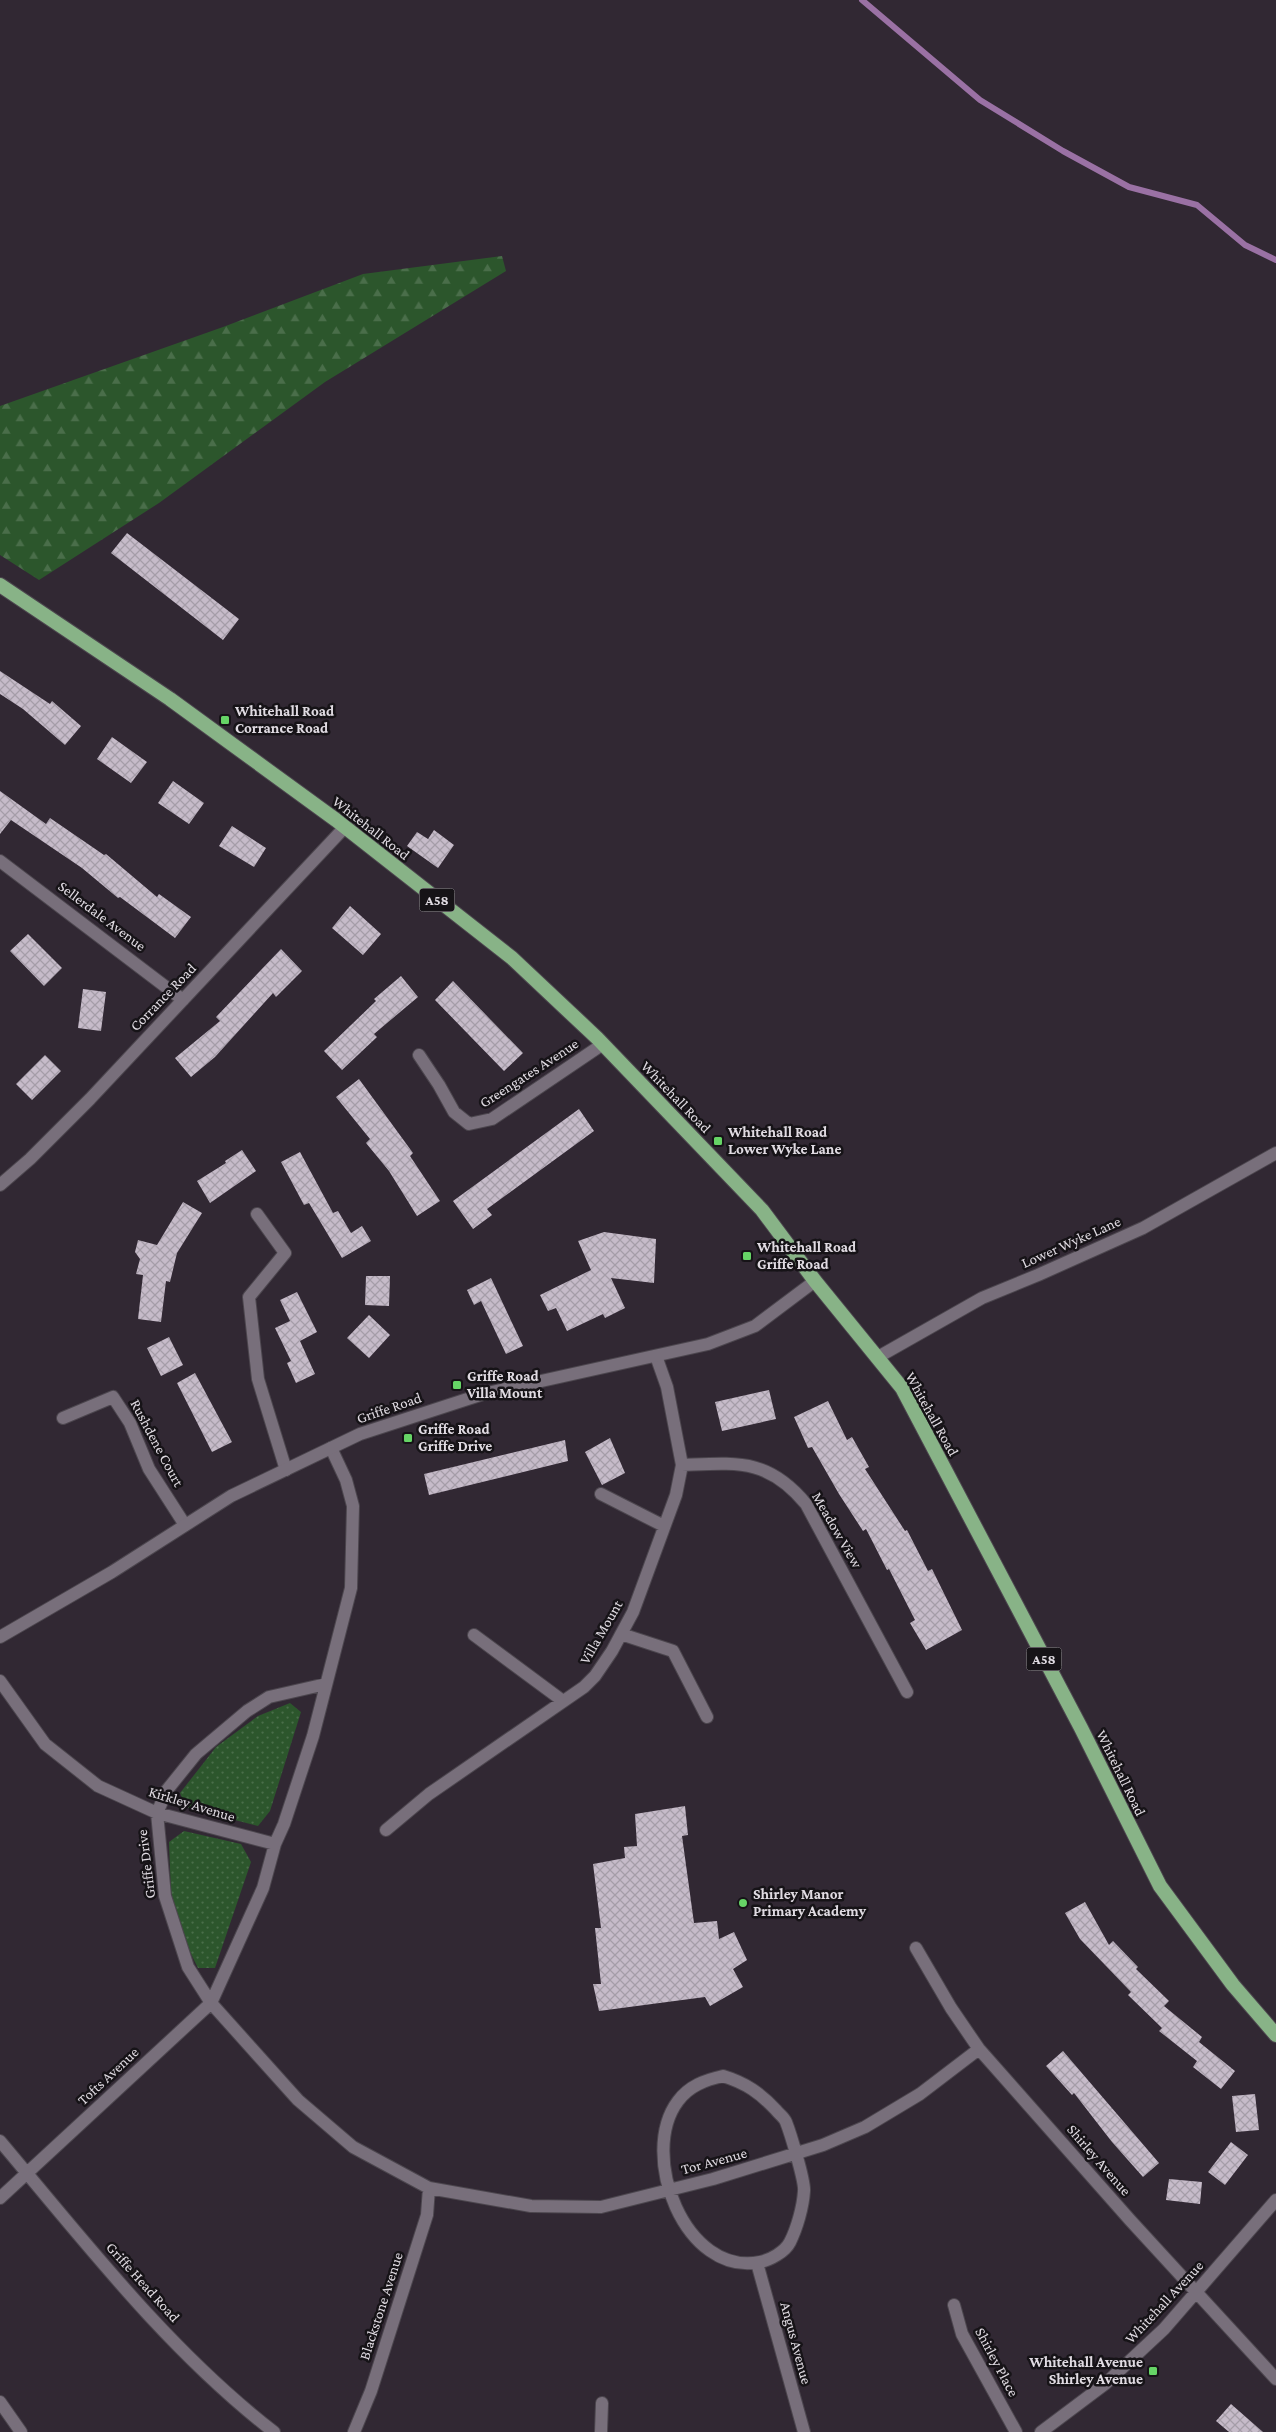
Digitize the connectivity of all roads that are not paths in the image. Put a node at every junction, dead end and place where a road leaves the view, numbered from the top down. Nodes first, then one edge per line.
1 (0, 585) edge
2 (345, 827) junction
3 (0, 861) edge
4 (183, 1000) junction
5 (603, 1044) junction
6 (419, 1055) dead end
7 (1276, 1154) edge
8 (0, 1185) edge
9 (257, 1214) dead end
10 (815, 1281) junction
11 (656, 1356) junction
12 (878, 1357) junction
13 (63, 1418) dead end
14 (331, 1448) junction
15 (682, 1466) junction
16 (286, 1470) junction
17 (601, 1494) dead end
18 (185, 1525) junction
19 (664, 1526) junction
20 (474, 1634) dead end
21 (621, 1634) junction
22 (0, 1637) edge
23 (0, 1681) edge
24 (326, 1684) junction
25 (907, 1692) dead end
26 (563, 1701) junction
27 (707, 1717) dead end
28 (157, 1813) junction
29 (386, 1830) dead end
30 (275, 1844) junction
31 (916, 1948) dead end
32 (212, 2003) junction
33 (1276, 2035) edge
34 (979, 2049) junction
35 (0, 2141) edge
36 (795, 2154) junction
37 (27, 2174) junction
38 (429, 2188) junction
39 (670, 2189) junction
40 (0, 2198) edge
41 (1276, 2200) edge
42 (757, 2263) junction
43 (1197, 2292) junction
44 (954, 2305) dead end
45 (1276, 2379) edge
46 (0, 2402) edge
47 (602, 2403) dead end
48 (20, 2432) edge
49 (274, 2432) edge
50 (354, 2432) edge
51 (601, 2432) edge
52 (804, 2432) edge
53 (1016, 2432) edge
54 (1041, 2432) edge

1 - 2 highway, Whitehall Road / A58
2 - 4 street, Corrance Road
2 - 5 highway, Whitehall Road / A58
3 - 4 street, Sellerdale Avenue
4 - 8 street, Corrance Road
5 - 6 street, Greengates Avenue
5 - 10 highway, Whitehall Road / A58
7 - 12 street, Lower Wyke Lane
9 - 16 street
10 - 11 street, Griffe Road
10 - 12 highway, Whitehall Road / A58
11 - 14 street, Griffe Road
11 - 15 street, Villa Mount
12 - 33 highway, Whitehall Road / A58
13 - 18 street, Rushdene Court
14 - 16 street, Griffe Road
14 - 24 street
15 - 19 street, Villa Mount
15 - 25 street, Meadow View
16 - 18 street, Griffe Road
17 - 19 street
18 - 22 street, Griffe Road
19 - 21 street, Villa Mount
20 - 26 street
21 - 26 street, Villa Mount
21 - 27 street
23 - 28 street, Kirkley Avenue
24 - 28 street, Griffe Drive
24 - 30 street
26 - 29 street, Villa Mount
28 - 30 street, Kirkley Avenue
28 - 32 street, Griffe Drive
30 - 32 street
31 - 34 street, Shirley Avenue
32 - 37 street, Tofts Avenue
32 - 38 street, Griffe Drive
34 - 36 street, Tor Avenue
34 - 43 street, Shirley Avenue
35 - 37 street, Griffe Head Road
36 - 39 street, Tor Avenue
36 - 39 street
36 - 42 street
37 - 40 street, Tofts Avenue
37 - 49 street, Griffe Head Road
38 - 39 street, Tor Avenue
38 - 50 street, Blackstone Avenue
39 - 42 street
41 - 43 street, Whitehall Avenue
42 - 52 street, Angus Avenue
43 - 45 street, Shirley Avenue
43 - 54 street, Whitehall Avenue
44 - 53 street, Shirley Place
46 - 48 street
47 - 51 street

